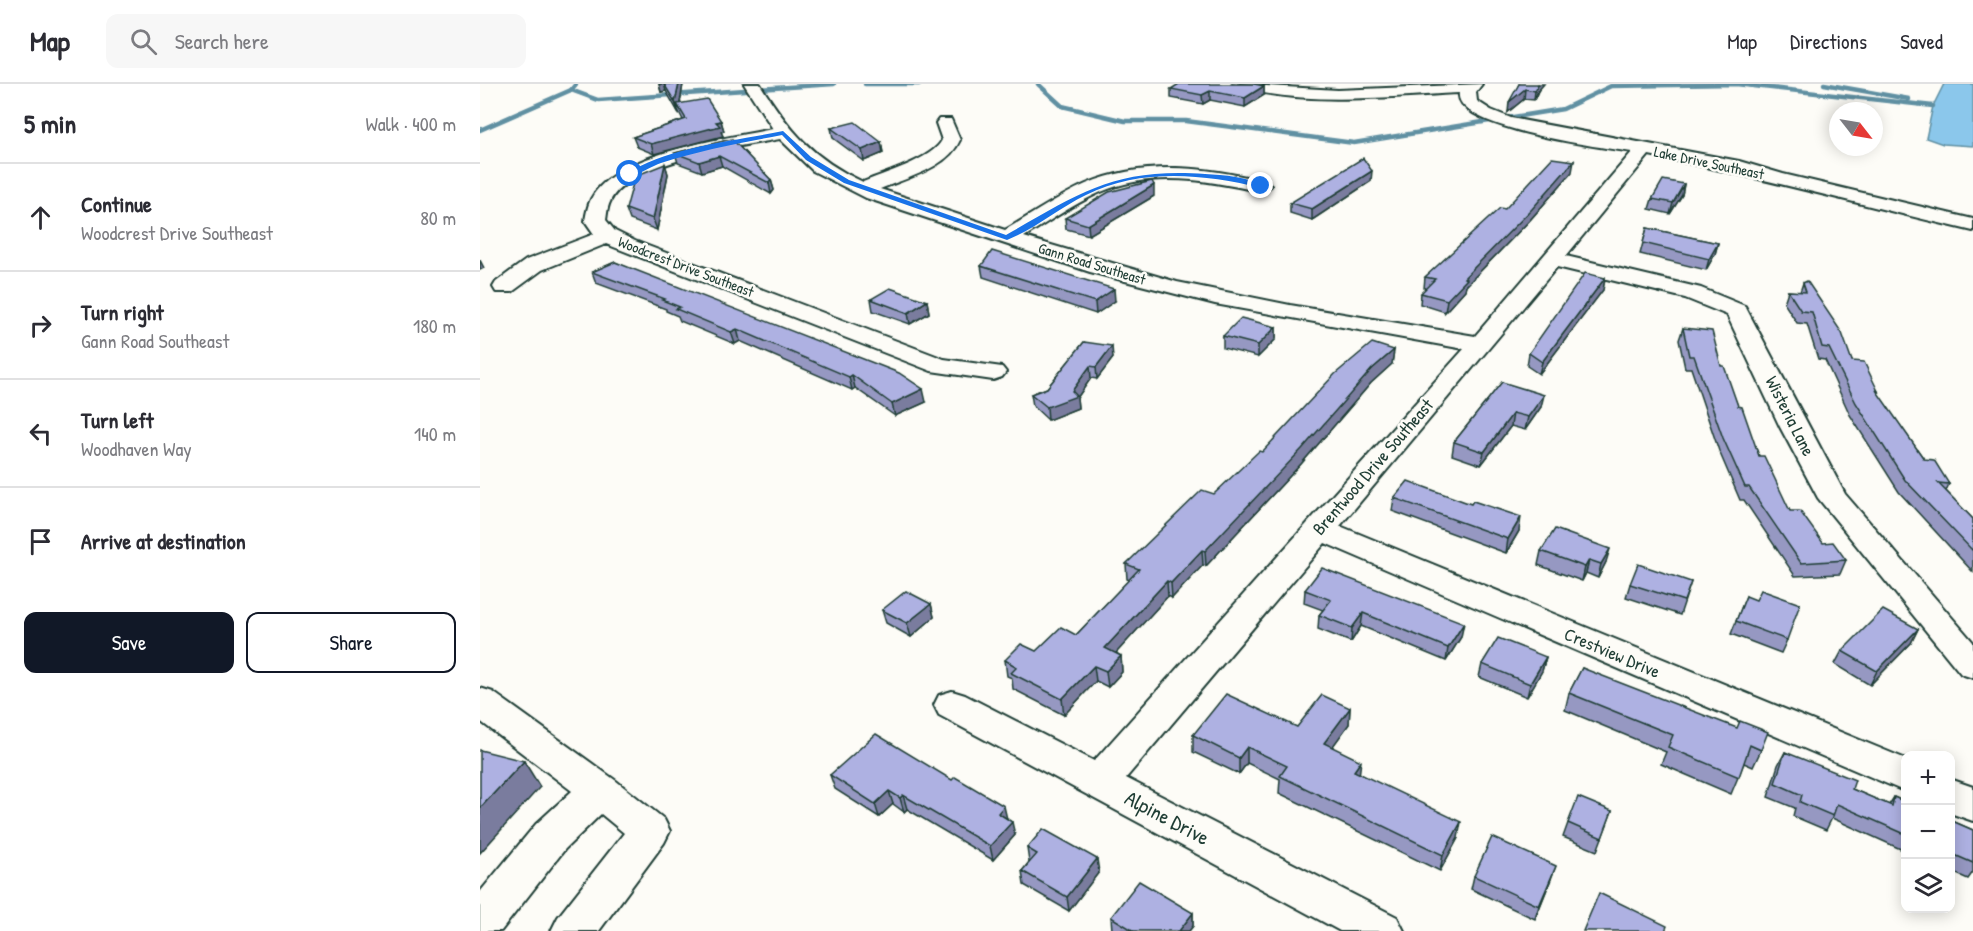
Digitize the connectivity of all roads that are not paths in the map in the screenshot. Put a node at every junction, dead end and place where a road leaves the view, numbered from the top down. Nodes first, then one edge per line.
1 (1240, 84) edge
2 (1471, 86) edge
3 (754, 88) edge
4 (1380, 88) edge
5 (1351, 89) edge
6 (945, 123) dead end
7 (783, 133) junction
8 (1644, 149) junction
9 (1261, 186) dead end
10 (864, 189) junction
11 (1973, 225) edge
12 (607, 236) junction
13 (1007, 238) junction
14 (1552, 260) junction
15 (504, 287) dead end
16 (1481, 344) junction
17 (993, 372) dead end
18 (1319, 529) junction
19 (1973, 665) edge
20 (480, 702) edge
21 (952, 705) dead end
22 (1901, 774) edge
23 (1100, 782) junction
24 (601, 791) junction
25 (1955, 797) edge
26 (1973, 805) edge
27 (480, 924) edge
28 (573, 931) edge
29 (1382, 931) edge

1 - 5 street
2 - 4 street
2 - 8 street, Lake Drive Southeast
3 - 7 street, Gann Road Southeast
4 - 5 street
6 - 10 street
7 - 10 street, Gann Road Southeast
7 - 12 street, Woodcrest Drive Southeast
8 - 11 street, Lake Drive Southeast
8 - 14 street, Brentwood Drive Southeast
9 - 13 street
10 - 13 street, Gann Road Southeast
12 - 15 street
12 - 17 street, Woodcrest Drive Southeast
13 - 16 street, Gann Road Southeast
14 - 16 street, Brentwood Drive Southeast
14 - 19 street, Wisteria Lane
16 - 18 street, Brentwood Drive Southeast
18 - 22 street, Crestview Drive
18 - 23 street, Brentwood Drive Southeast
20 - 24 street
21 - 23 street, Alpine Drive
23 - 29 street, Alpine Drive
24 - 27 street
24 - 28 street
25 - 26 street

